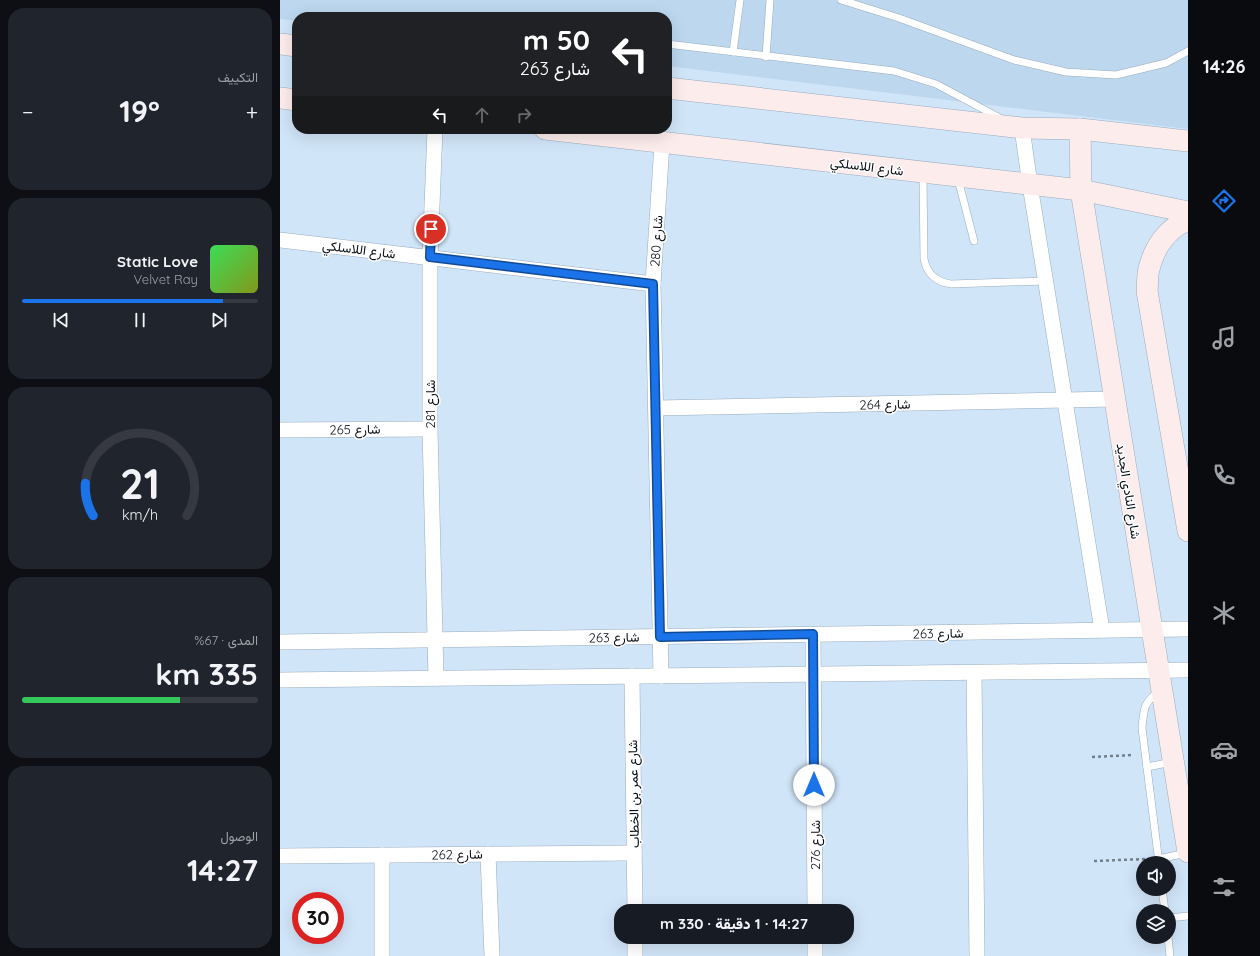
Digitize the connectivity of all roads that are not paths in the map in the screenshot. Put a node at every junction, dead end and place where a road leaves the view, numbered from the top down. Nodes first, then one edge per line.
1 (740, 0) edge
2 (770, 0) edge
3 (841, 0) edge
4 (280, 44) edge
5 (292, 45) edge
6 (672, 45) edge
7 (1188, 51) edge
8 (733, 52) junction
9 (766, 57) junction
10 (672, 89) edge
11 (280, 98) edge
12 (292, 99) edge
13 (1022, 128) junction
14 (1080, 129) junction
15 (435, 134) edge
16 (587, 134) edge
17 (1188, 141) edge
18 (662, 143) junction
19 (923, 173) junction
20 (958, 177) junction
21 (1030, 185) junction
22 (1081, 190) junction
23 (1188, 212) edge
24 (1188, 220) edge
25 (280, 240) edge
26 (974, 241) dead end
27 (430, 257) junction
28 (1045, 280) junction
29 (653, 284) junction
30 (1115, 399) junction
31 (1064, 400) junction
32 (656, 408) junction
33 (430, 429) junction
34 (280, 430) edge
35 (1185, 492) edge
36 (1188, 531) edge
37 (1188, 629) edge
38 (1102, 630) junction
39 (1152, 630) junction
40 (813, 634) junction
41 (660, 637) junction
42 (435, 640) junction
43 (280, 642) edge
44 (1188, 670) edge
45 (974, 673) junction
46 (814, 674) junction
47 (632, 676) junction
48 (661, 676) junction
49 (436, 678) junction
50 (280, 680) edge
51 (1161, 680) junction
52 (1174, 762) junction
53 (1147, 767) junction
54 (1188, 852) edge
55 (634, 853) junction
56 (488, 854) junction
57 (382, 855) junction
58 (280, 856) edge
59 (1157, 856) edge
60 (1175, 856) edge
61 (635, 904) edge
62 (815, 904) edge
63 (1188, 916) edge
64 (1176, 917) edge
65 (635, 944) edge
66 (815, 944) edge
67 (1169, 944) edge
68 (382, 956) edge
69 (492, 956) edge
70 (635, 956) edge
71 (815, 956) edge
72 (978, 956) edge
73 (1170, 956) edge

1 - 8 lane
2 - 9 lane
3 - 7 lane
4 - 5 main road
6 - 8 lane
8 - 9 lane
9 - 13 lane
10 - 13 main road
11 - 12 main road
13 - 14 main road
13 - 21 street
14 - 17 main road
14 - 22 main road, شارع النادي الجديد
15 - 27 street, شارع 281
16 - 18 main road, شارع اللاسلكي
18 - 19 main road, شارع اللاسلكي
18 - 29 street, شارع 280
19 - 20 main road, شارع اللاسلكي
19 - 28 lane
20 - 21 main road, شارع اللاسلكي
20 - 26 lane
21 - 22 main road, شارع اللاسلكي
21 - 28 street
22 - 23 main road, شارع اللاسلكي
22 - 30 main road, شارع النادي الجديد
24 - 35 main road
25 - 27 street, شارع اللاسلكي
27 - 29 street, شارع اللاسلكي
27 - 33 street, شارع 281
28 - 31 street
29 - 32 street, شارع 280
30 - 31 street, شارع 264
30 - 39 main road, شارع النادي الجديد
31 - 32 street, شارع 264
31 - 38 street
32 - 41 street, شارع 280
33 - 34 street, شارع 265
33 - 42 street, شارع 281
35 - 36 main road
37 - 39 street, شارع 263
38 - 39 street, شارع 263
38 - 40 street, شارع 263
39 - 51 main road, شارع النادي الجديد
40 - 41 street, شارع 263
40 - 46 street, شارع 276
41 - 42 street, شارع 263
41 - 48 street, شارع 280
42 - 43 street, شارع 263
42 - 49 street, شارع 281
44 - 51 street
45 - 46 street
45 - 51 street
45 - 72 street
46 - 48 street
46 - 62 street, شارع 276
47 - 48 street
47 - 49 street
47 - 55 street, شارع عمر بن الخطاب
49 - 50 street
51 - 52 main road, شارع النادي الجديد
51 - 53 lane
52 - 53 lane
52 - 54 main road, شارع النادي الجديد
53 - 59 lane
54 - 60 lane
55 - 56 street, شارع 262
55 - 61 street, شارع عمر بن الخطاب
56 - 57 street, شارع 262
56 - 69 street
57 - 58 street, شارع 262
57 - 68 street
63 - 64 lane
65 - 70 street
66 - 71 street
67 - 73 lane

